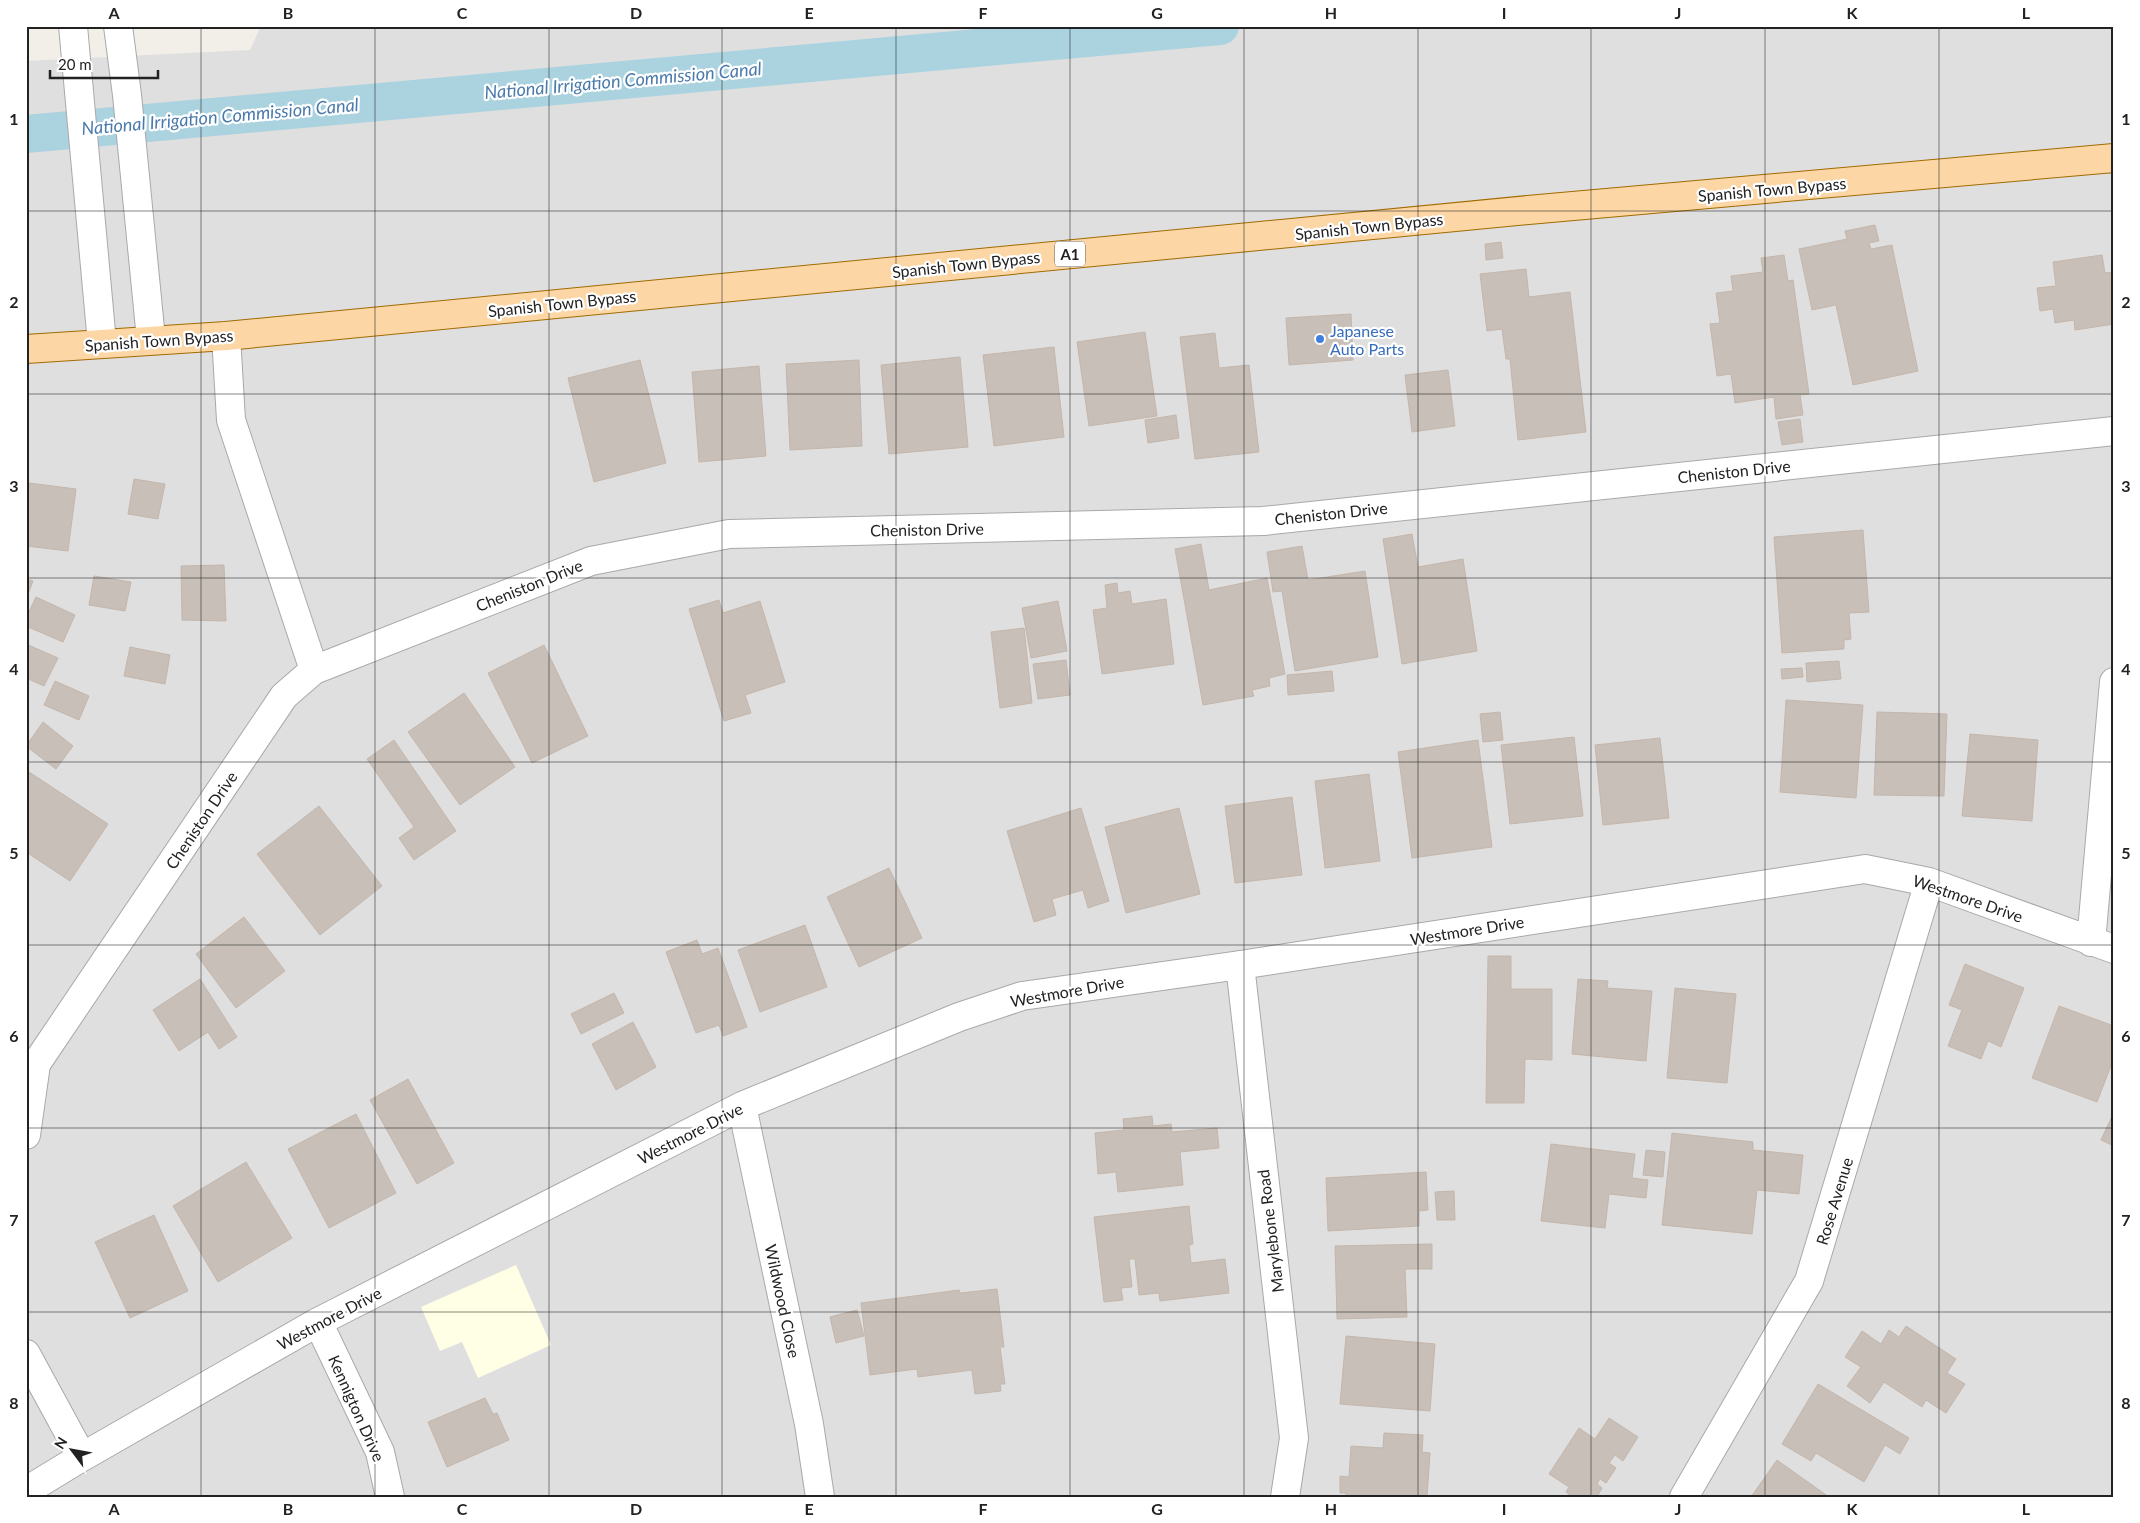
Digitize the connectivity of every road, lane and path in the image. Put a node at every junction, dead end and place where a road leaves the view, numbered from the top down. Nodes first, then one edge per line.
1 (73, 26) edge
2 (118, 26) edge
3 (2114, 158) edge
4 (226, 336) junction
5 (151, 339) junction
6 (102, 343) junction
7 (26, 349) edge
8 (2114, 431) edge
9 (314, 670) junction
10 (2114, 682) edge
11 (1929, 882) junction
12 (2102, 945) edge
13 (1240, 965) junction
14 (31, 1063) edge
15 (742, 1106) junction
16 (26, 1135) edge
17 (318, 1322) junction
18 (26, 1354) edge
19 (82, 1457) junction
20 (26, 1491) edge
21 (390, 1497) edge
22 (820, 1497) edge
23 (1285, 1497) edge
24 (1684, 1497) edge

1 - 6 street
2 - 5 street
3 - 4 main road, Spanish Town Bypass / A1
4 - 5 main road, Spanish Town Bypass / A1
4 - 9 street
5 - 6 main road, Spanish Town Bypass / A1
6 - 7 main road, Spanish Town Bypass / A1
8 - 9 street, Cheniston Drive
9 - 14 street, Cheniston Drive
10 - 12 street
11 - 12 street, Westmore Drive
11 - 13 street, Westmore Drive
11 - 24 street, Rose Avenue
13 - 15 street, Westmore Drive
13 - 23 street, Marylebone Road
14 - 16 street, Cheniston Drive
15 - 17 street, Westmore Drive
15 - 22 street, Wildwood Close
17 - 19 street, Westmore Drive
17 - 21 street, Kennigton Drive
18 - 19 street
19 - 20 street, Westmore Drive

